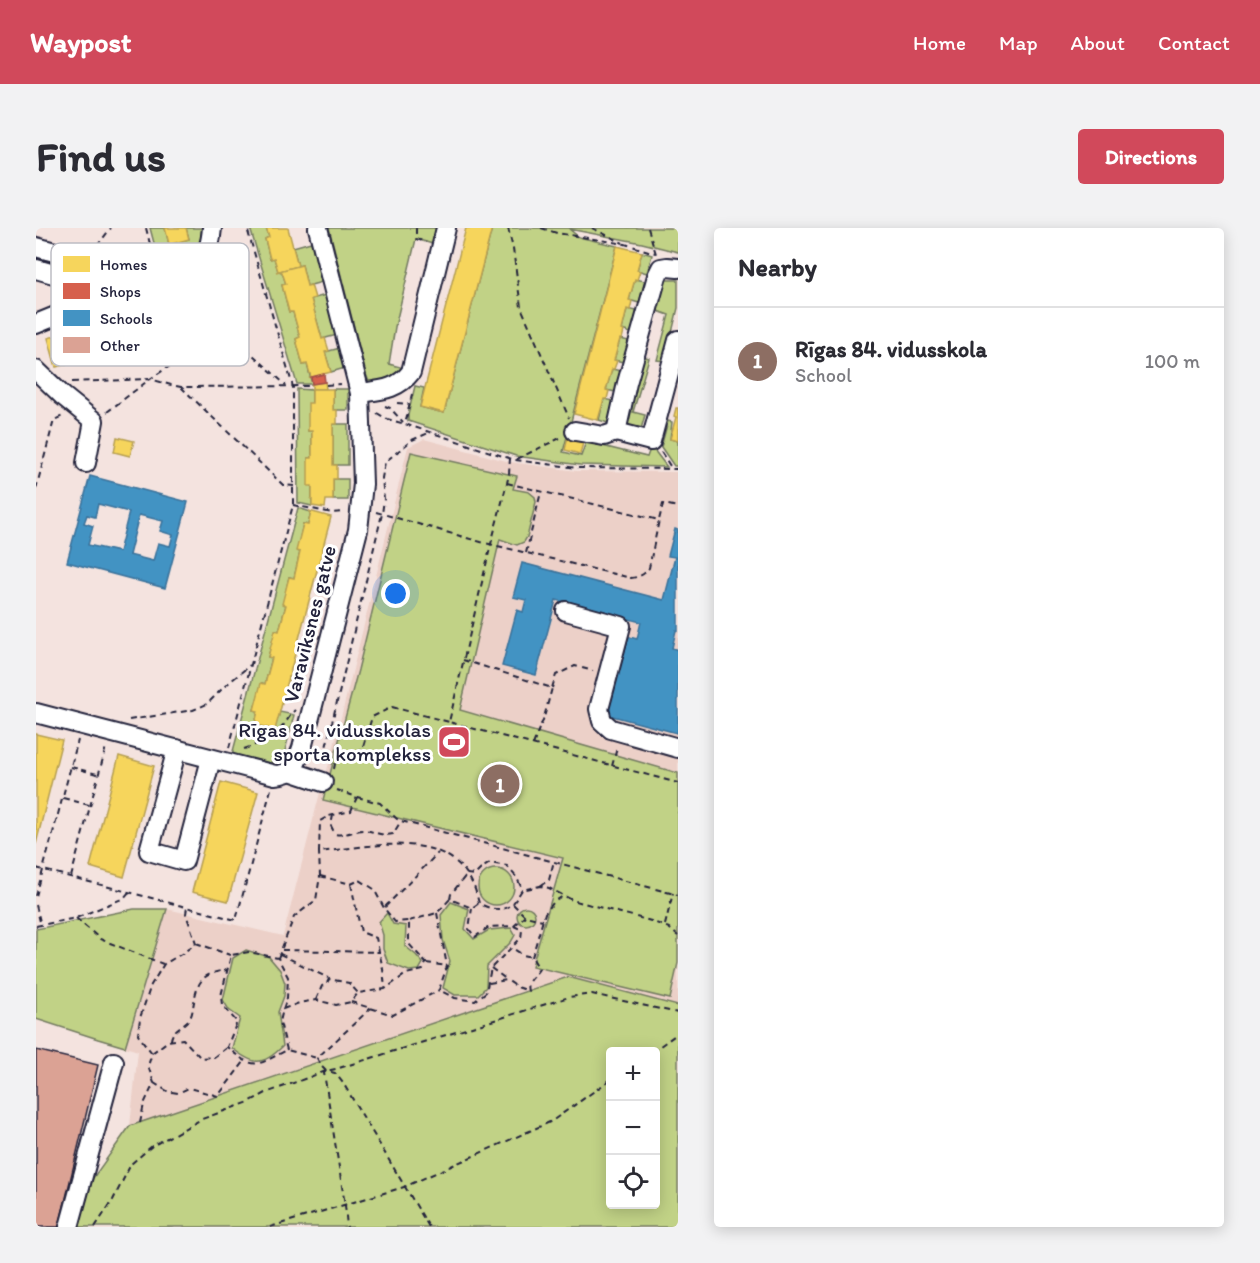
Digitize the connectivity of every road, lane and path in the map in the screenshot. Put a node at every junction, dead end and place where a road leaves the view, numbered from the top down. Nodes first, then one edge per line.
1 (146, 228) edge
2 (212, 228) edge
3 (247, 228) edge
4 (318, 228) edge
5 (416, 228) edge
6 (446, 228) edge
7 (508, 228) edge
8 (541, 228) edge
9 (592, 228) edge
10 (648, 228) edge
11 (150, 243) edge
12 (210, 243) edge
13 (625, 244) junction
14 (441, 246) junction
15 (36, 247) edge
16 (51, 251) edge
17 (665, 263) edge
18 (36, 269) edge
19 (51, 273) edge
20 (51, 318) edge
21 (36, 324) edge
22 (678, 340) edge
23 (249, 351) edge
24 (170, 366) edge
25 (42, 376) edge
26 (150, 379) junction
27 (286, 385) junction
28 (312, 386) dead end
29 (181, 387) junction
30 (293, 387) junction
31 (413, 389) dead end
32 (360, 400) junction
33 (383, 404) dead end
34 (70, 415) dead end
35 (405, 424) junction
36 (93, 426) junction
37 (575, 430) junction
38 (430, 432) junction
39 (616, 432) junction
40 (658, 447) dead end
41 (510, 458) junction
42 (515, 460) junction
43 (86, 463) dead end
44 (672, 469) junction
45 (678, 470) edge
46 (507, 483) junction
47 (294, 486) junction
48 (36, 489) edge
49 (541, 492) junction
50 (293, 505) junction
51 (678, 507) edge
52 (361, 512) junction
53 (382, 514) junction
54 (659, 520) junction
55 (491, 544) junction
56 (526, 553) junction
57 (566, 611) dead end
58 (463, 660) junction
59 (252, 664) junction
60 (518, 670) dead end
61 (608, 675) junction
62 (517, 677) junction
63 (552, 688) junction
64 (299, 706) dead end
65 (36, 713) edge
66 (449, 722) junction
67 (83, 724) junction
68 (111, 732) junction
69 (533, 745) junction
70 (302, 748) junction
71 (678, 748) edge
72 (177, 749) junction
73 (324, 756) junction
74 (221, 759) junction
75 (336, 759) junction
76 (71, 767) junction
77 (290, 771) junction
78 (98, 774) junction
79 (328, 782) junction
80 (678, 783) edge
81 (357, 797) junction
82 (63, 798) junction
83 (90, 806) junction
84 (333, 815) junction
85 (401, 822) junction
86 (319, 852) junction
87 (438, 853) junction
88 (554, 861) junction
89 (467, 874) junction
90 (320, 876) junction
91 (71, 877) dead end
92 (351, 884) junction
93 (540, 886) junction
94 (522, 890) junction
95 (129, 892) dead end
96 (673, 893) junction
97 (678, 894) edge
98 (36, 896) edge
99 (563, 896) junction
100 (450, 899) junction
101 (479, 903) junction
102 (513, 904) junction
103 (36, 905) edge
104 (187, 907) dead end
105 (384, 908) junction
106 (472, 908) junction
107 (437, 913) junction
108 (525, 916) junction
109 (76, 918) junction
110 (543, 920) junction
111 (409, 921) junction
112 (41, 926) junction
113 (514, 926) junction
114 (36, 927) edge
115 (665, 927) junction
116 (678, 936) edge
117 (196, 943) junction
118 (511, 948) junction
119 (282, 950) junction
120 (380, 952) junction
121 (231, 955) junction
122 (279, 956) junction
123 (532, 957) junction
124 (426, 963) junction
125 (164, 964) junction
126 (447, 966) junction
127 (491, 968) junction
128 (228, 970) junction
129 (329, 979) junction
130 (507, 980) junction
131 (489, 983) junction
132 (385, 988) junction
133 (440, 990) junction
134 (358, 993) junction
135 (316, 1000) junction
136 (351, 1002) junction
137 (371, 1008) junction
138 (283, 1009) junction
139 (678, 1013) edge
140 (678, 1034) edge
141 (171, 1040) junction
142 (227, 1047) junction
143 (659, 1047) edge
144 (287, 1050) junction
145 (152, 1053) junction
146 (317, 1058) junction
147 (114, 1062) dead end
148 (244, 1062) junction
149 (326, 1071) junction
150 (154, 1083) junction
151 (606, 1083) edge
152 (140, 1123) dead end
153 (404, 1187) junction
154 (345, 1204) junction
155 (69, 1227) edge
156 (95, 1227) edge
157 (270, 1227) edge
158 (347, 1227) edge
159 (429, 1227) edge

1 - 11 path
2 - 12 street
3 - 30 path
4 - 32 street, Varavīksnes gatve
5 - 14 path
6 - 14 street
7 - 37 path
8 - 13 path
9 - 13 path
10 - 17 path
13 - 17 path
14 - 32 street
15 - 16 street
17 - 39 street
18 - 19 street
20 - 21 street
22 - 39 street
23 - 27 path
24 - 26 path
25 - 26 path
25 - 36 street
26 - 29 path
26 - 36 path
27 - 29 path
27 - 30 path
28 - 30 path
29 - 47 path
30 - 47 path
31 - 35 path
32 - 35 path
32 - 52 street, Varavīksnes gatve
33 - 35 path
34 - 48 path
35 - 38 path
36 - 43 street
37 - 39 street
37 - 42 path
38 - 41 path
38 - 53 path
40 - 44 path
41 - 42 path
41 - 46 path
42 - 44 path
44 - 45 path
46 - 49 path
46 - 55 path
47 - 50 path
49 - 54 path
49 - 56 path
50 - 52 path
50 - 59 path
51 - 54 path
52 - 53 path
52 - 70 street, Varavīksnes gatve
53 - 55 path
53 - 73 path
54 - 56 path
55 - 56 path
55 - 58 path
57 - 61 street
58 - 62 path
58 - 66 path
59 - 68 path
59 - 74 path
60 - 62 path
61 - 63 path
61 - 71 street
62 - 63 path
63 - 69 path
64 - 74 path
65 - 67 street
66 - 69 path
66 - 75 path
67 - 68 street
67 - 76 path
68 - 72 street
68 - 78 path
69 - 80 path
70 - 73 path
70 - 77 street, Varavīksnes gatve
72 - 74 street
72 - 74 street
73 - 75 path
74 - 77 street
75 - 79 path
76 - 78 path
76 - 82 path
77 - 79 street
78 - 83 path
79 - 81 path
81 - 84 path
81 - 85 path
82 - 83 path
82 - 98 path
83 - 91 path
84 - 85 path
84 - 86 path
85 - 88 path
86 - 87 path
86 - 90 path
87 - 89 path
87 - 105 path
88 - 93 path
88 - 96 path
89 - 94 path
89 - 100 path
89 - 101 path
90 - 92 path
90 - 119 path
92 - 105 path
92 - 120 path
93 - 94 path
93 - 99 path
94 - 102 path
95 - 109 path
96 - 97 path
96 - 115 path
99 - 110 path
99 - 115 path
100 - 106 path
100 - 107 path
101 - 102 path
101 - 106 path
102 - 108 path
103 - 112 path
104 - 117 path
105 - 111 path
106 - 113 path
107 - 111 path
107 - 126 path
108 - 110 path
108 - 113 path
109 - 112 path
109 - 125 path
110 - 123 path
111 - 124 path
112 - 114 path
113 - 118 path
115 - 116 path
117 - 121 path
117 - 125 path
118 - 123 path
118 - 127 path
119 - 120 path
119 - 122 path
120 - 132 path
121 - 122 path
121 - 128 path
122 - 129 path
122 - 138 path
123 - 130 path
124 - 126 path
124 - 132 path
125 - 145 path
126 - 133 path
127 - 130 path
127 - 131 path
128 - 141 path
128 - 142 path
129 - 134 path
129 - 135 path
130 - 131 path
131 - 133 path
132 - 134 path
133 - 137 path
134 - 136 path
135 - 136 path
135 - 138 path
136 - 137 path
137 - 146 path
138 - 144 path
139 - 149 path
140 - 143 path
141 - 142 path
141 - 145 path
142 - 148 path
144 - 146 path
144 - 148 path
145 - 150 path
146 - 149 path
147 - 155 street
148 - 150 path
149 - 153 path
149 - 154 path
149 - 156 path
150 - 152 path
151 - 153 path
153 - 154 path
153 - 159 path
154 - 157 path
154 - 158 path

